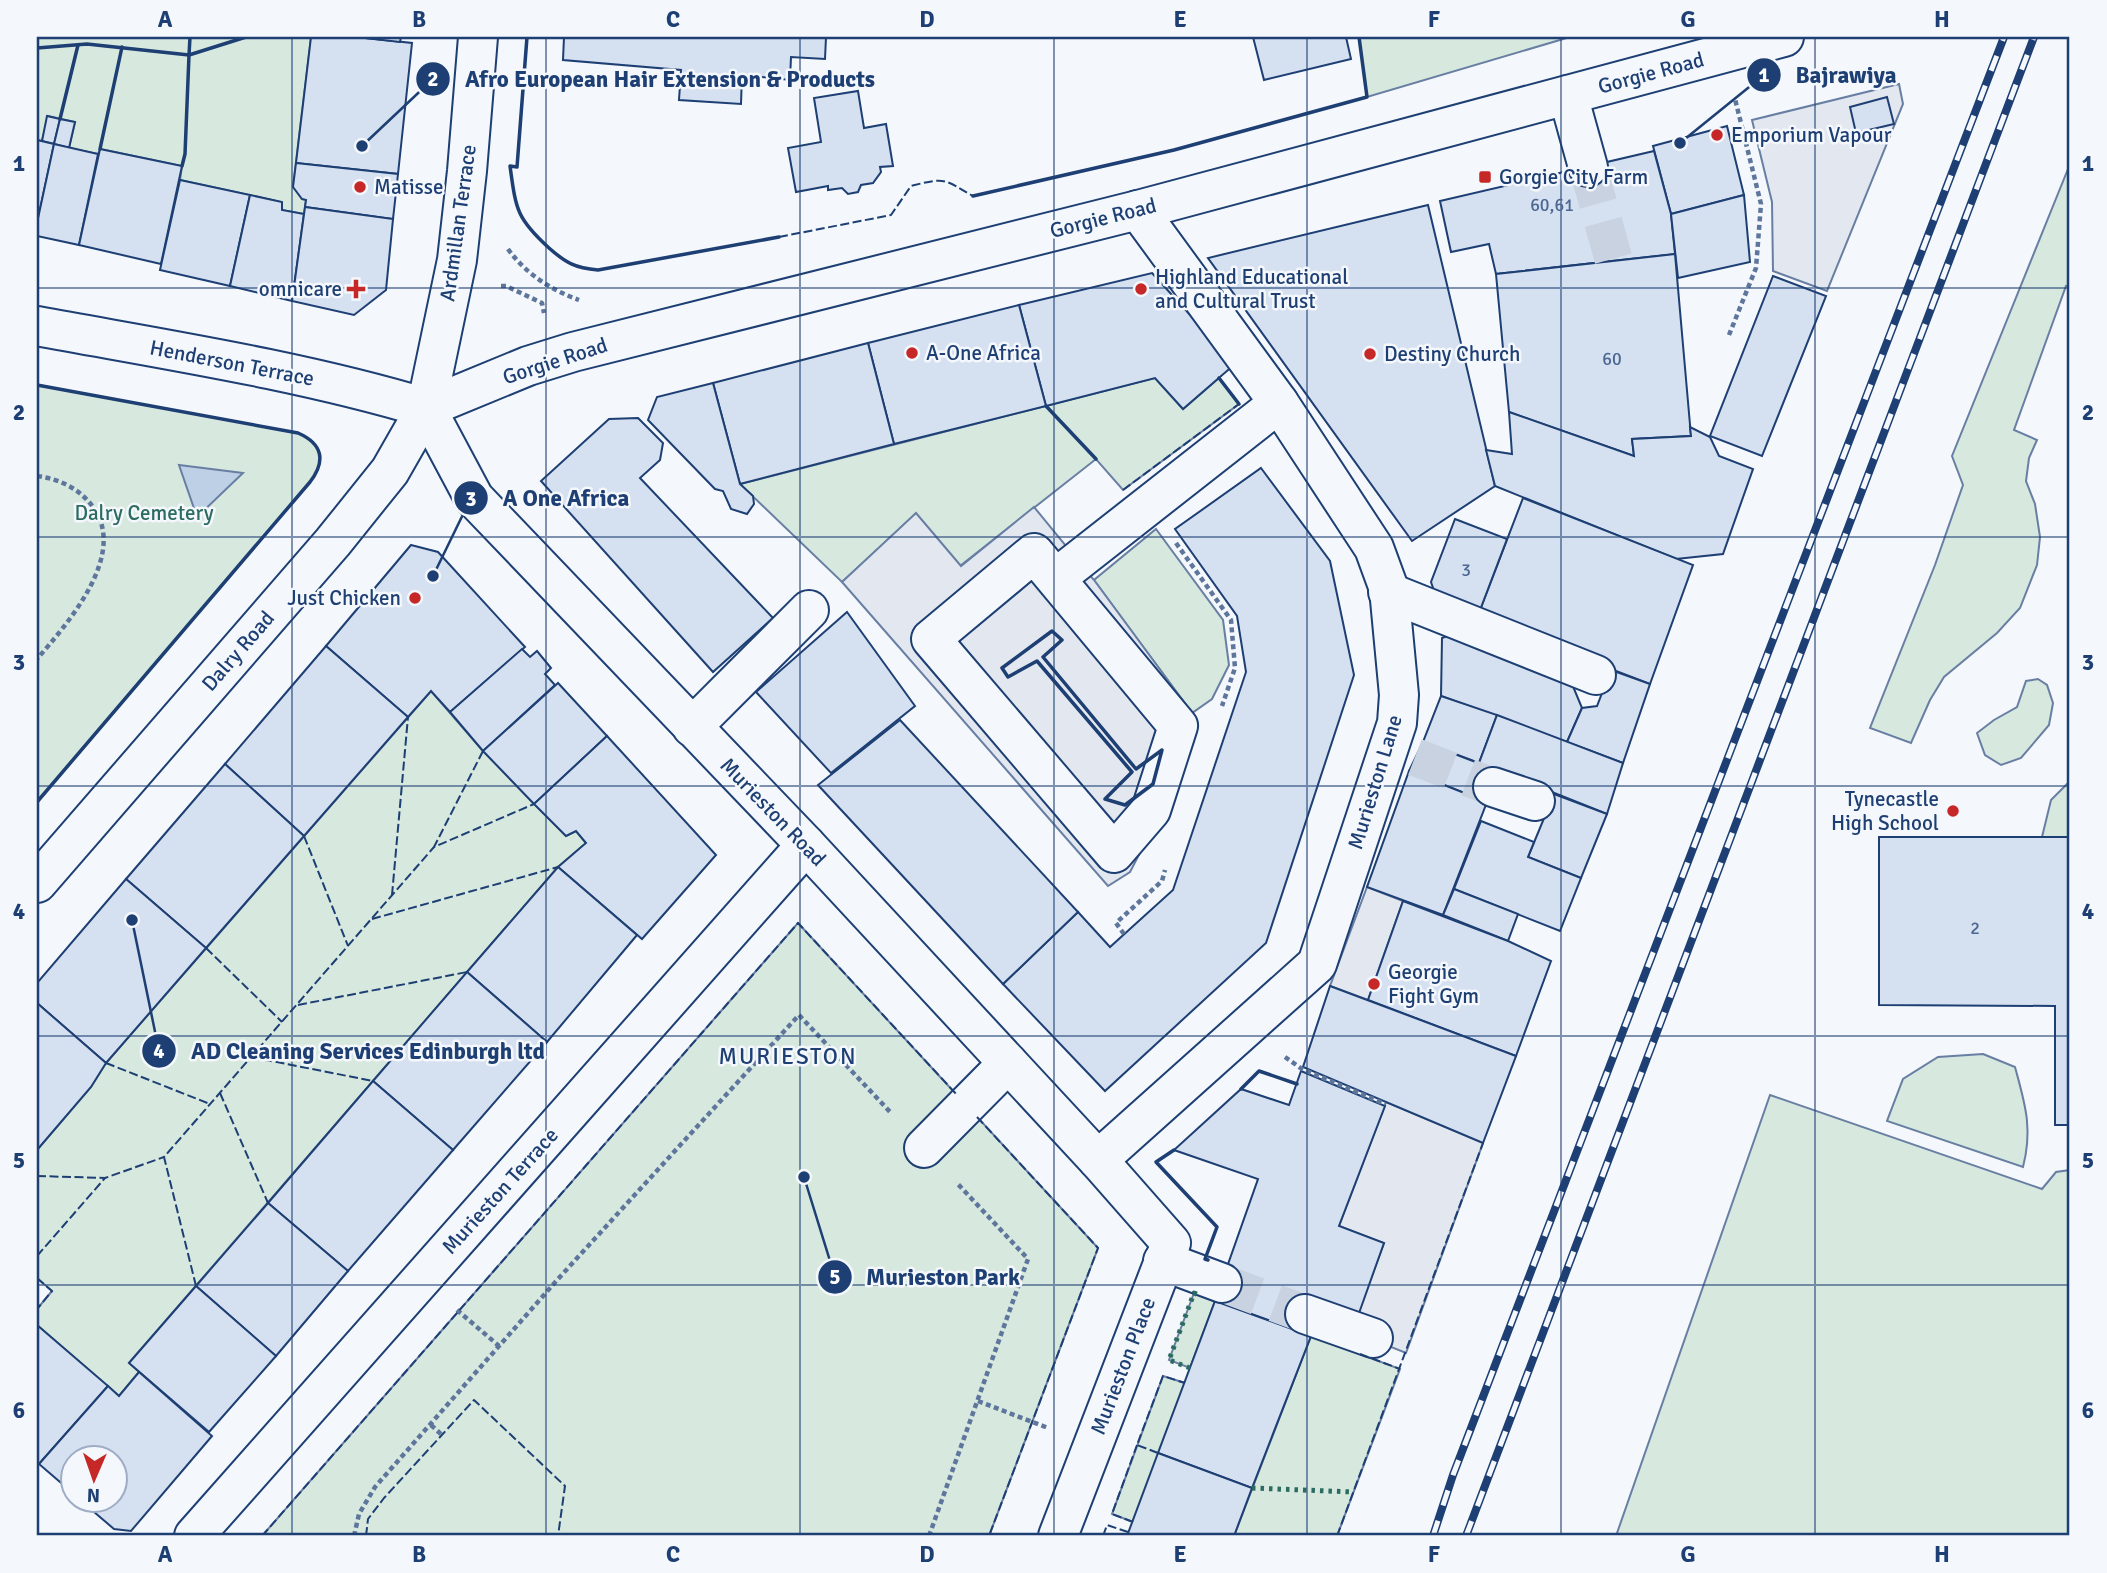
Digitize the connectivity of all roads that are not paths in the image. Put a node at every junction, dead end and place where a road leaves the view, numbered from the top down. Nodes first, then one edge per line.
1 (478, 37) edge
2 (1784, 37) edge
3 (1722, 45) edge
4 (1568, 95) junction
5 (1588, 167) tunnel mouth
6 (1138, 210) junction
7 (37, 326) edge
8 (1279, 403) junction
9 (426, 408) junction
10 (1056, 578) junction
11 (1388, 593) junction
12 (809, 610) dead end
13 (1596, 675) dead end
14 (692, 727) junction
15 (1493, 787) tunnel mouth
16 (1535, 801) dead end
17 (806, 845) junction
18 (37, 883) edge
19 (1008, 1063) junction
20 (924, 1148) road end
21 (1098, 1160) junction
22 (1136, 1206) joint
23 (1163, 1261) junction
24 (1222, 1283) tunnel mouth
25 (1306, 1314) tunnel mouth
26 (1373, 1338) dead end
27 (194, 1536) edge
28 (1058, 1536) edge

1 - 9 street, Ardmillan Terrace
2 - 3 street, Gorgie Road
3 - 4 street, Gorgie Road
4 - 5 street
4 - 6 street, Gorgie Road
6 - 8 street, Murieston Lane
6 - 9 street, Gorgie Road
7 - 9 street, Henderson Terrace
8 - 10 street
8 - 11 street, Murieston Lane
9 - 14 street, Murieston Road
9 - 18 street, Dalry Road
10 - 10 street
11 - 13 street
11 - 21 street, Murieston Lane
12 - 14 street
14 - 17 street, Murieston Road
15 - 16 street
17 - 19 street, Murieston Road
17 - 27 street, Murieston Terrace
19 - 20 street
19 - 21 street, Murieston Road
21 - 22 street, Murieston Road
22 - 23 street, Murieston Place
23 - 24 street
23 - 28 street, Murieston Place
25 - 26 street

